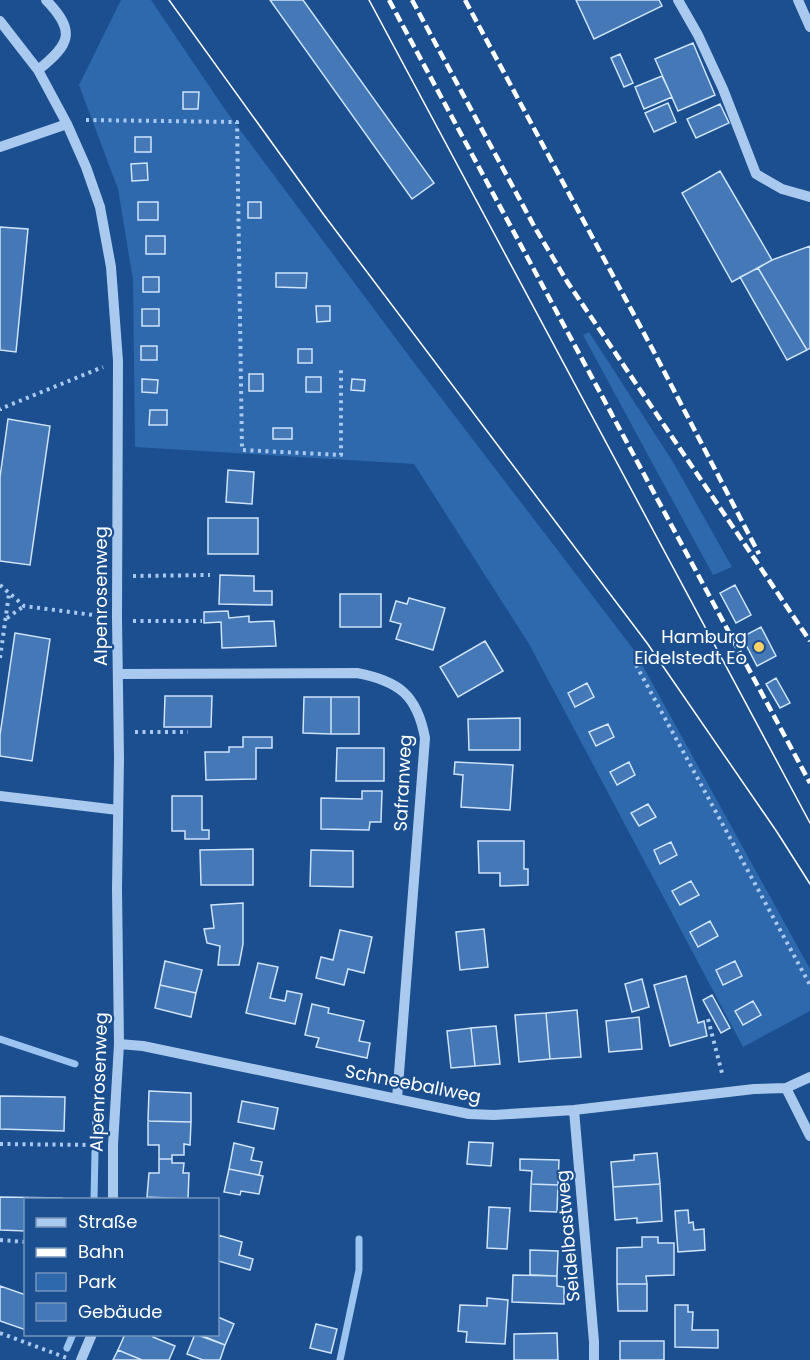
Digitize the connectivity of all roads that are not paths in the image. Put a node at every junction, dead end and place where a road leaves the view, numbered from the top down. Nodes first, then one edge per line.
1 (46, 0) edge
2 (678, 0) edge
3 (798, 0) edge
4 (0, 21) edge
5 (810, 27) edge
6 (38, 70) junction
7 (67, 124) junction
8 (0, 147) edge
9 (810, 197) edge
10 (118, 674) junction
11 (0, 795) edge
12 (118, 810) junction
13 (119, 1044) junction
14 (810, 1077) edge
15 (786, 1088) junction
16 (397, 1099) junction
17 (574, 1110) junction
18 (810, 1136) edge
19 (113, 1198) edge
20 (92, 1336) edge
21 (81, 1360) edge
22 (594, 1360) edge

1 - 6 street
2 - 9 street
3 - 5 street
4 - 6 street, Alpenrosenweg
6 - 7 street, Alpenrosenweg
7 - 8 street
7 - 10 street, Alpenrosenweg
10 - 12 street, Alpenrosenweg
10 - 16 street, Safranweg
11 - 12 street
12 - 13 street, Alpenrosenweg
13 - 16 street, Schneeballweg
13 - 19 street, Alpenrosenweg
14 - 15 street, Schneeballweg
15 - 17 street, Schneeballweg
15 - 18 street
16 - 17 street, Schneeballweg
17 - 22 street, Seidelbastweg
20 - 21 street

